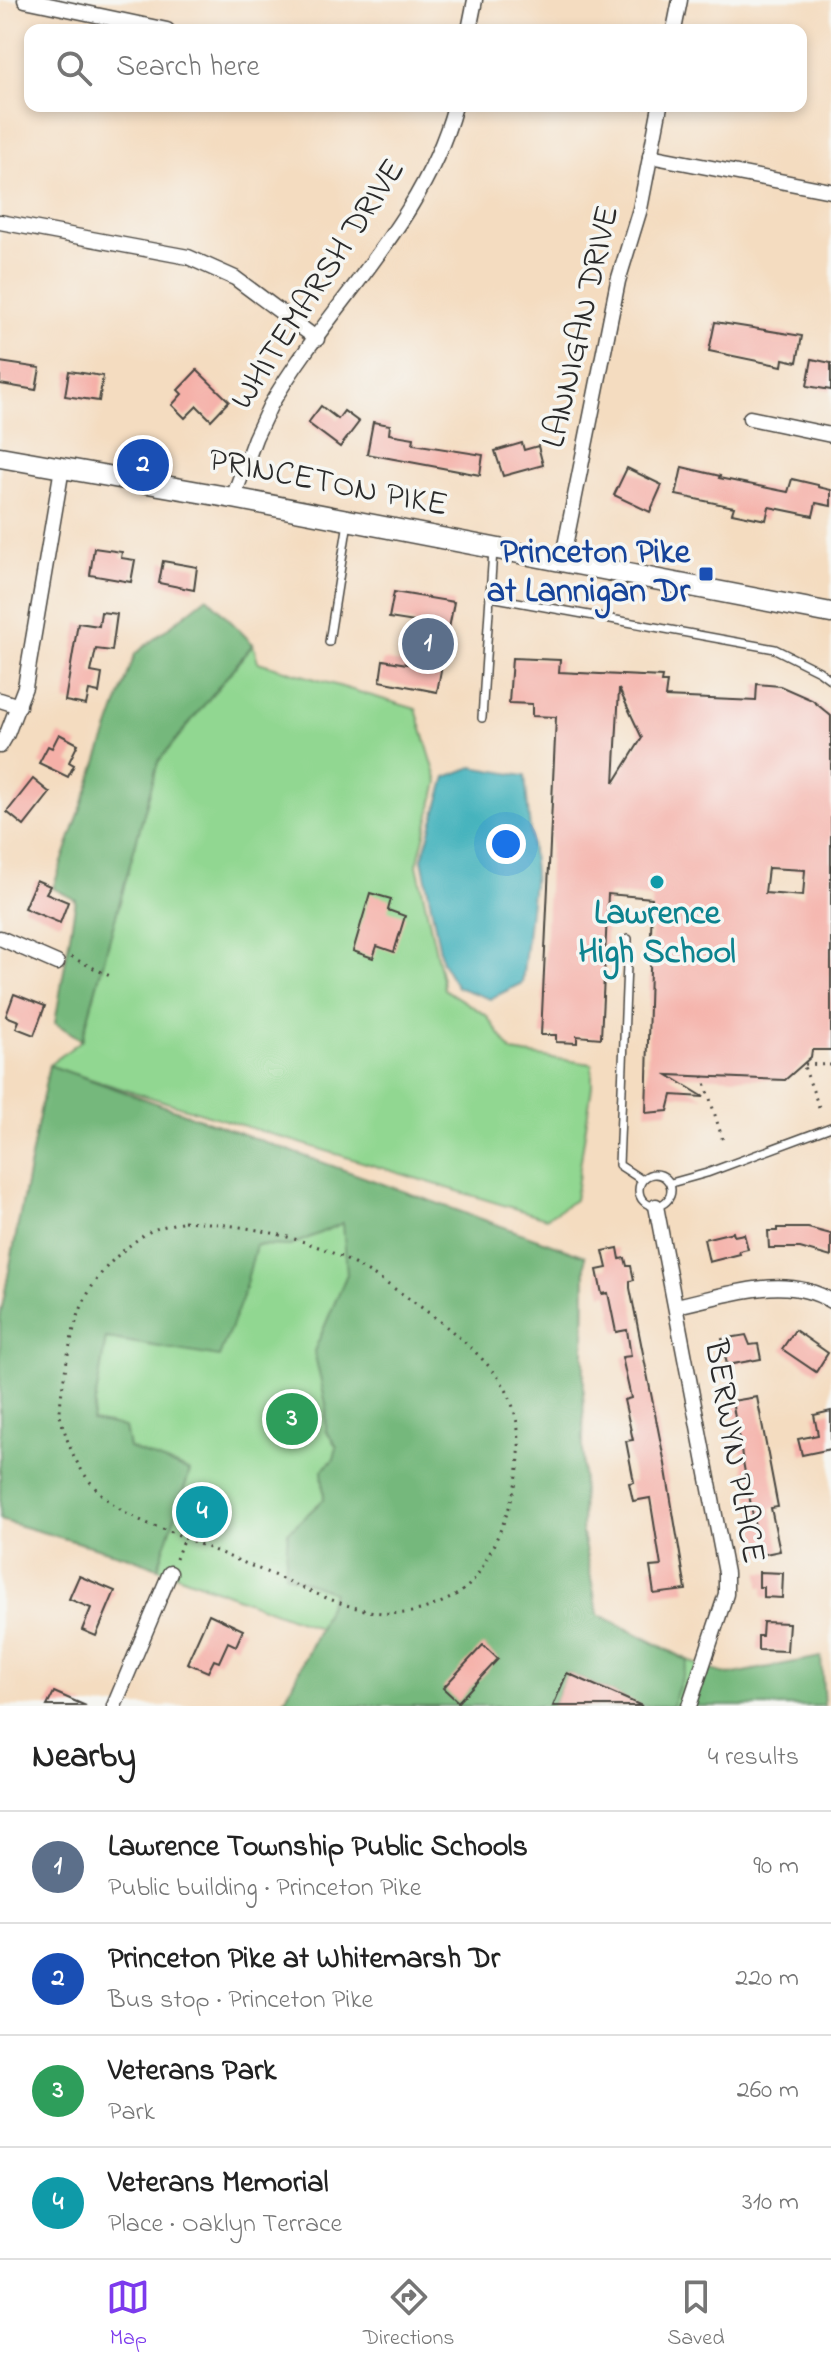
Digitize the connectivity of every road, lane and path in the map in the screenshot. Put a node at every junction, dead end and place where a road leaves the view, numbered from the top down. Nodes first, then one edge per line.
1 (25, 0) edge
2 (475, 0) edge
3 (680, 0) edge
4 (139, 24) edge
5 (470, 24) edge
6 (675, 24) edge
7 (451, 112) edge
8 (659, 112) edge
9 (650, 156) junction
10 (831, 191) edge
11 (0, 222) edge
12 (317, 339) junction
13 (750, 418) dead end
14 (831, 435) edge
15 (0, 457) edge
16 (62, 468) junction
17 (233, 498) junction
18 (348, 520) junction
19 (493, 548) junction
20 (562, 561) junction
21 (490, 597) junction
22 (831, 613) edge
23 (329, 642) dead end
24 (831, 680) edge
25 (0, 700) edge
26 (19, 706) junction
27 (482, 718) dead end
28 (0, 746) edge
29 (0, 938) edge
30 (628, 939) dead end
31 (57, 963) joint
32 (112, 977) dead end
33 (831, 1065) edge
34 (703, 1076) dead end
35 (819, 1107) dead end
36 (831, 1127) edge
37 (723, 1141) dead end
38 (642, 1180) junction
39 (671, 1183) junction
40 (656, 1206) junction
41 (831, 1301) edge
42 (676, 1306) junction
43 (184, 1537) junction
44 (171, 1570) joint
45 (114, 1706) edge
46 (689, 1706) edge

1 - 4 street
2 - 5 street
3 - 6 street
7 - 12 street, WHITEMARSH DRIVE
8 - 9 street, LANNIGAN DRIVE
9 - 10 street
9 - 20 street, LANNIGAN DRIVE
11 - 12 street
12 - 17 street, WHITEMARSH DRIVE
13 - 14 street
15 - 16 main road, PRINCETON PIKE
16 - 17 main road, PRINCETON PIKE
16 - 26 street
17 - 18 main road, PRINCETON PIKE
18 - 19 main road, PRINCETON PIKE
18 - 23 lane
19 - 20 main road, PRINCETON PIKE
19 - 21 lane
20 - 22 main road, PRINCETON PIKE
21 - 24 lane
21 - 27 lane
25 - 26 street
26 - 28 street
29 - 31 street
30 - 38 lane
31 - 32 path
33 - 35 path
34 - 37 path
36 - 39 lane
38 - 39 lane
38 - 40 lane
39 - 40 lane
40 - 42 street, BERWYN PLACE
41 - 42 street
42 - 46 street, BERWYN PLACE
43 - 43 path
43 - 44 path
44 - 45 street

